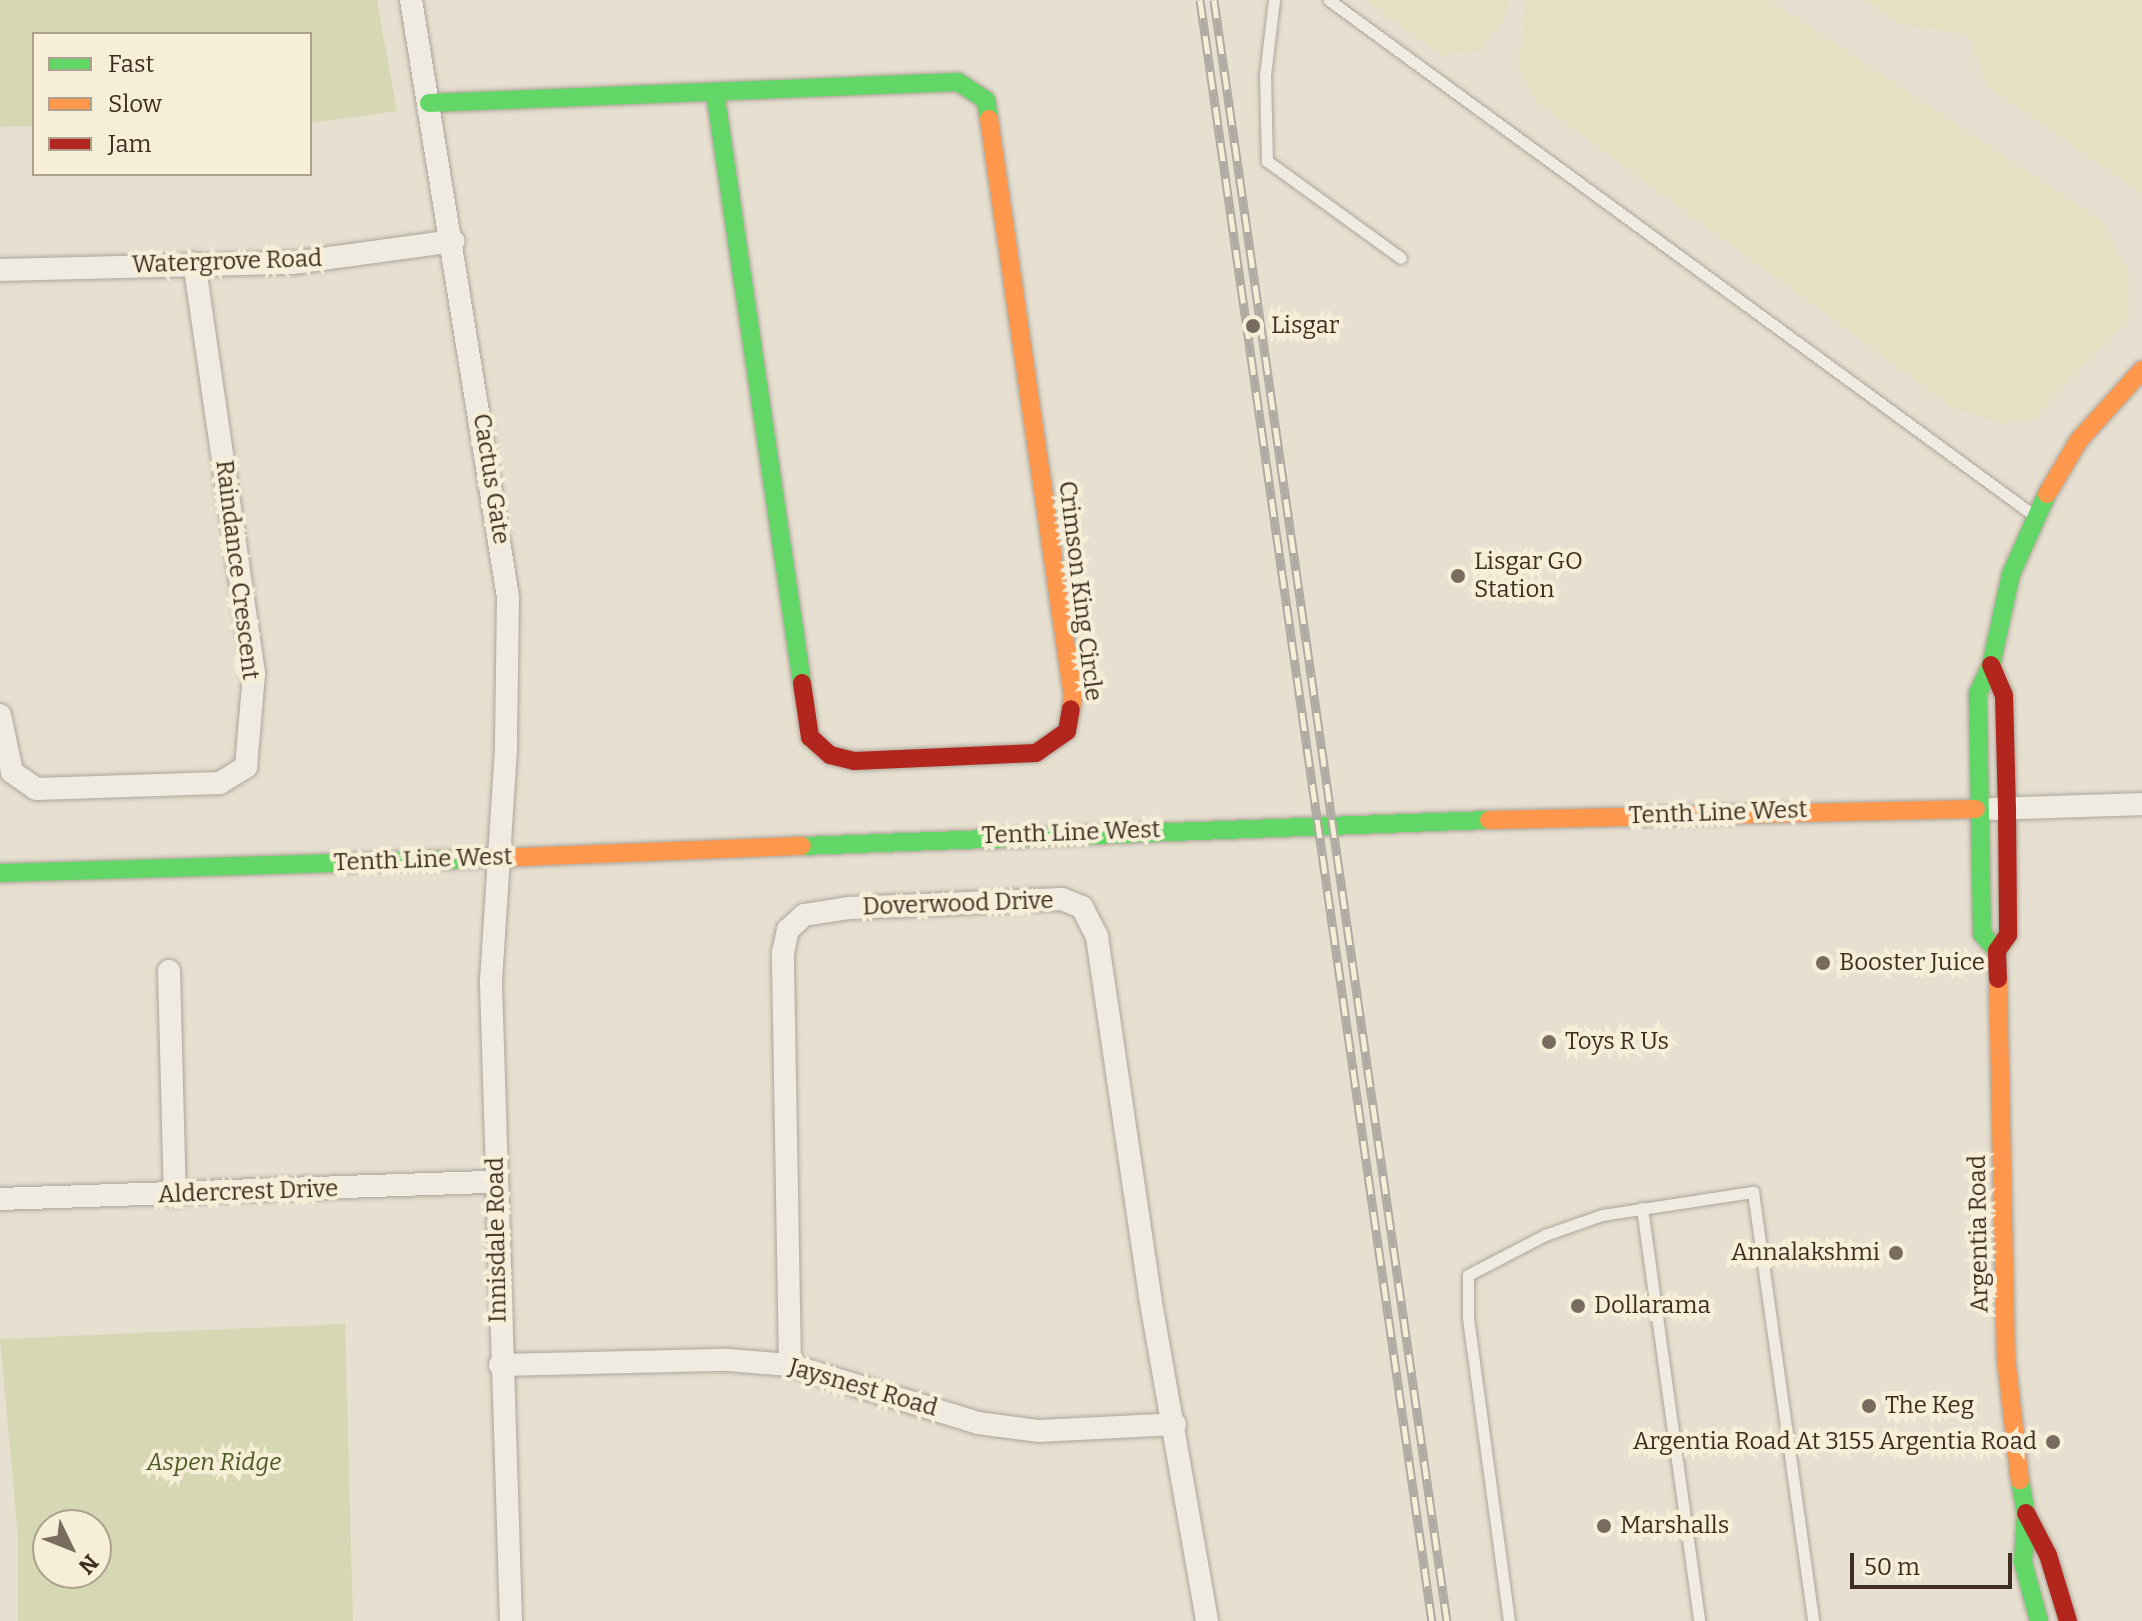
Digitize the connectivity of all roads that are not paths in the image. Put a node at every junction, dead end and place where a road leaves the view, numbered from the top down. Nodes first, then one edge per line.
1 (411, 0) edge
2 (1274, 0) edge
3 (1329, 0) edge
4 (715, 92) junction
5 (429, 103) junction
6 (453, 241) junction
7 (1401, 258) dead end
8 (194, 263) junction
9 (0, 270) edge
10 (2142, 370) edge
11 (2034, 515) junction
12 (1991, 665) junction
13 (0, 715) edge
14 (2142, 804) edge
15 (2007, 808) junction
16 (1976, 809) junction
17 (501, 858) junction
18 (0, 873) edge
19 (1997, 951) junction
20 (169, 971) dead end
21 (496, 1182) junction
22 (175, 1196) junction
23 (0, 1199) edge
24 (1642, 1208) junction
25 (500, 1365) junction
26 (790, 1365) junction
27 (1175, 1424) junction
28 (2026, 1513) junction
29 (511, 1621) edge
30 (1207, 1621) edge
31 (1509, 1621) edge
32 (1699, 1621) edge
33 (1813, 1621) edge
34 (2039, 1621) edge
35 (2068, 1621) edge

1 - 5 street, Cactus Gate
2 - 7 lane
3 - 11 lane
4 - 4 street, Crimson King Circle
4 - 5 street
5 - 6 street, Cactus Gate
6 - 8 street, Watergrove Road
6 - 17 street, Cactus Gate
8 - 9 street, Watergrove Road
8 - 13 street, Raindance Crescent
10 - 11 street, Argentia Road
11 - 12 street, Argentia Road
12 - 15 street, Argentia Road
12 - 16 street, Argentia Road
14 - 15 street, Tenth Line West
15 - 16 street, Tenth Line West
15 - 19 street, Argentia Road
16 - 17 street, Tenth Line West
16 - 19 street, Argentia Road
17 - 18 street, Tenth Line West
17 - 21 street, Innisdale Road
19 - 28 street, Argentia Road
20 - 22 street
21 - 22 street, Aldercrest Drive
21 - 25 street, Innisdale Road
22 - 23 street, Aldercrest Drive
24 - 31 lane
24 - 32 lane
24 - 33 lane
25 - 26 street, Jaysnest Road
25 - 29 street, Innisdale Road
26 - 27 street, Jaysnest Road
26 - 27 street, Doverwood Drive
27 - 30 street, Doverwood Drive
28 - 34 street, Argentia Road
28 - 35 street, Argentia Road

